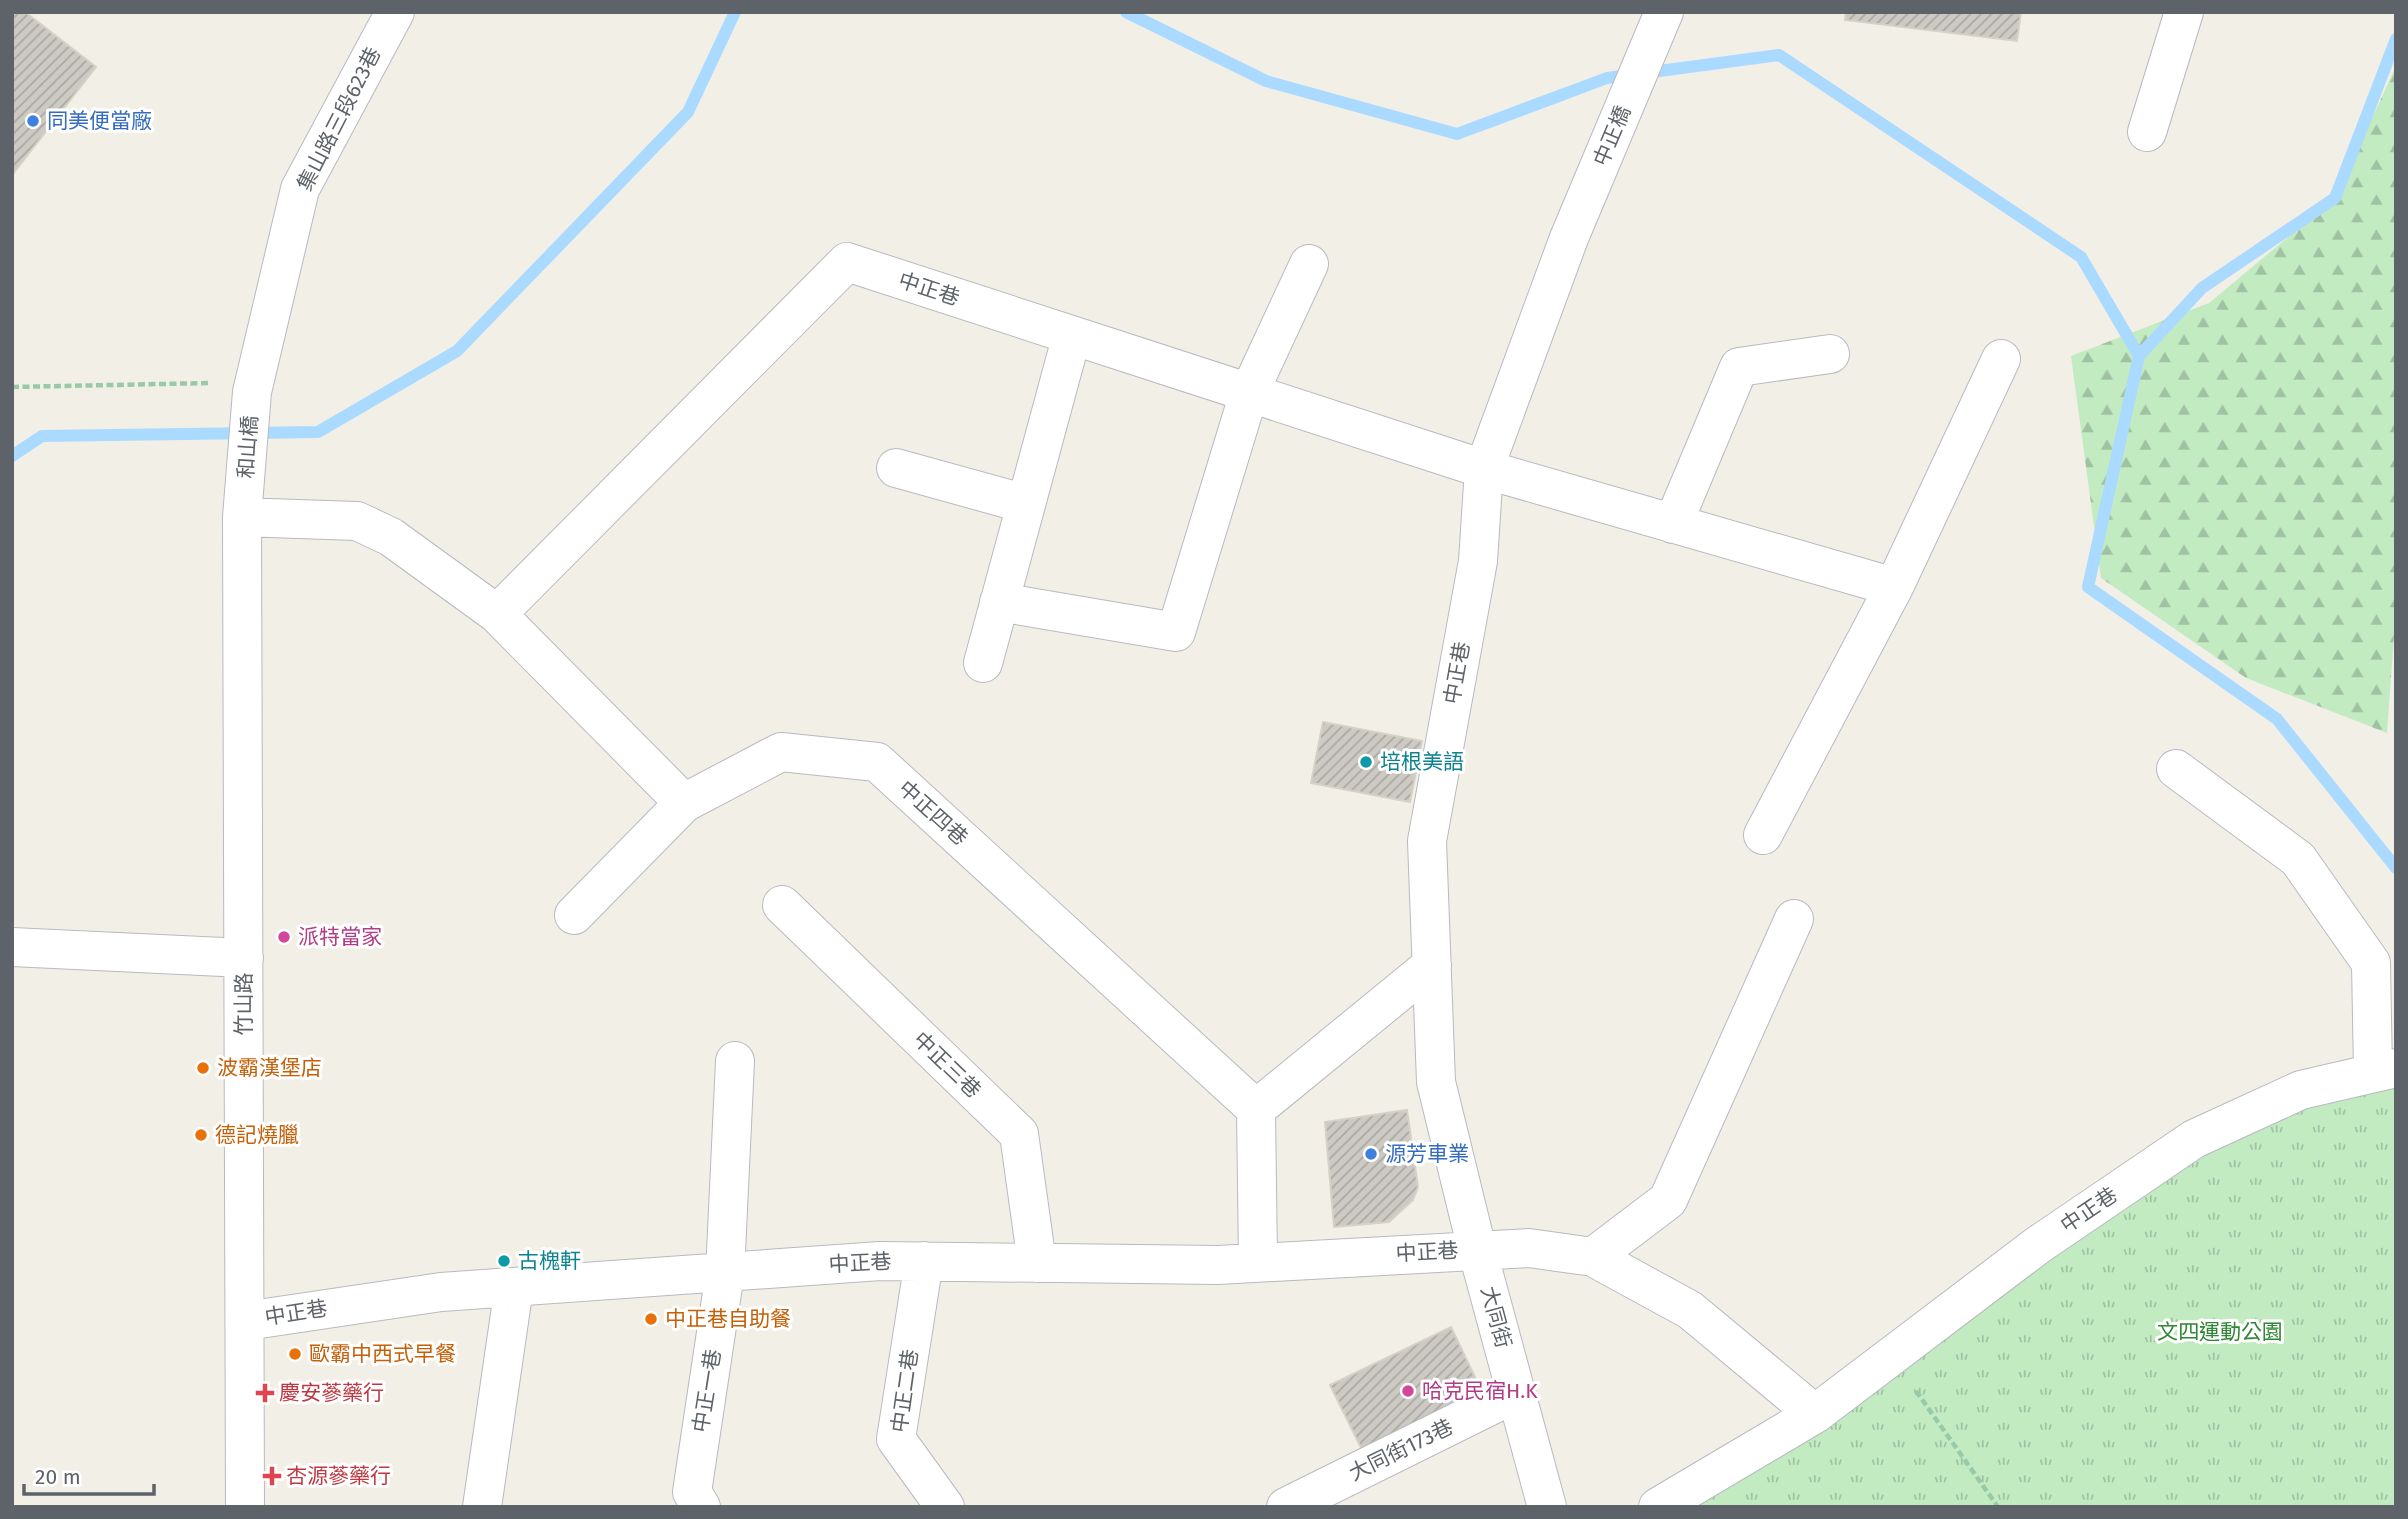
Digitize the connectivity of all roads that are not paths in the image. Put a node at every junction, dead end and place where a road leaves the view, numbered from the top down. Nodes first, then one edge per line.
1 (395, 12) edge
2 (2184, 12) edge
3 (1660, 23) edge
4 (2147, 132) dead end
5 (1569, 238) joint
6 (1309, 264) dead end
7 (1072, 335) junction
8 (1830, 354) dead end
9 (2001, 359) dead end
10 (253, 387) joint
11 (1249, 393) junction
12 (896, 467) dead end
13 (1484, 469) junction
14 (1026, 504) junction
15 (243, 509) junction
16 (1673, 524) junction
17 (1894, 587) junction
18 (999, 602) junction
19 (497, 614) junction
20 (983, 663) dead end
21 (2176, 769) dead end
22 (684, 803) junction
23 (1763, 835) dead end
24 (782, 905) dead end
25 (574, 915) dead end
26 (1794, 919) dead end
27 (12, 947) edge
28 (244, 958) junction
29 (1432, 965) junction
30 (735, 1060) dead end
31 (2384, 1070) edge
32 (1256, 1109) junction
33 (1477, 1249) junction
34 (1593, 1257) junction
35 (924, 1261) junction
36 (1258, 1262) junction
37 (1037, 1263) junction
38 (725, 1273) junction
39 (514, 1287) junction
40 (246, 1321) junction
41 (1516, 1393) junction
42 (1815, 1414) junction
43 (245, 1507) edge
44 (482, 1507) edge
45 (701, 1507) edge
46 (946, 1507) edge
47 (1286, 1507) edge
48 (1547, 1507) edge
49 (1658, 1507) edge

1 - 10 street, 集山路三段623巷
2 - 4 street
3 - 5 street, 中正橋
5 - 13 street, 中正巷
6 - 11 street
7 - 11 street, 中正巷
7 - 14 street
7 - 19 street, 中正巷
8 - 16 street
9 - 17 street
10 - 15 street, 和山橋
11 - 13 street, 中正巷
11 - 18 street
12 - 14 street
13 - 16 street, 中正巷
13 - 29 street, 中正巷
14 - 18 street
15 - 19 street
15 - 28 street, 竹山路
16 - 17 street, 中正巷
17 - 23 street
18 - 20 street
19 - 22 street
21 - 31 street
22 - 25 street, 中正四巷
22 - 32 street, 中正四巷
24 - 37 street, 中正三巷
26 - 34 street
27 - 28 street
28 - 40 street, 竹山路
29 - 32 street
29 - 33 street, 中正巷
30 - 38 street, 中正一巷
31 - 42 street, 中正巷
32 - 36 street
33 - 34 street, 中正巷
33 - 36 street, 中正巷
33 - 41 street, 大同街
34 - 42 street, 中正巷
35 - 37 street, 中正巷
35 - 38 street, 中正巷
35 - 46 street, 中正二巷
36 - 37 street, 中正巷
38 - 39 street, 中正巷
38 - 45 street, 中正一巷
39 - 40 street, 中正巷
39 - 44 street
40 - 43 street, 竹山路
41 - 47 street, 大同街173巷
41 - 48 street, 大同街
42 - 49 street, 中正巷

